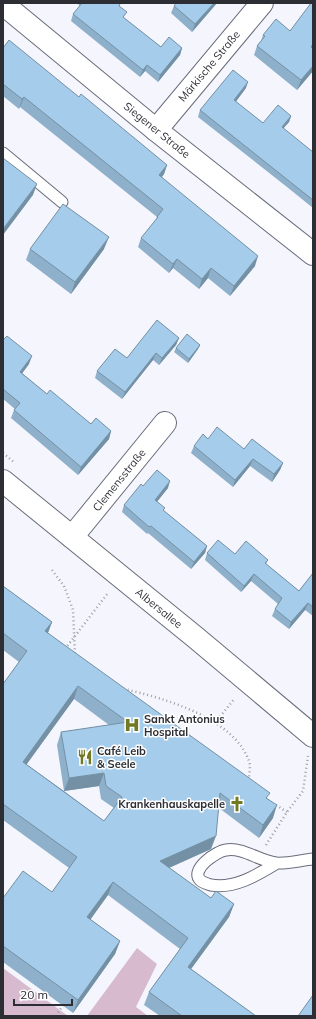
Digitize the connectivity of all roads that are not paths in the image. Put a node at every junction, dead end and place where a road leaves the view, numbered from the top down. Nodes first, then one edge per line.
1 (262, 3) edge
2 (3, 4) edge
3 (156, 130) junction
4 (3, 153) edge
5 (62, 202) dead end
6 (313, 254) edge
7 (165, 423) dead end
8 (3, 481) edge
9 (72, 537) junction
10 (311, 745) edge
11 (313, 859) edge
12 (277, 863) junction

1 - 3 street, Märkische Straße
2 - 3 street, Siegener Straße
3 - 6 street, Siegener Straße
4 - 5 lane
7 - 9 street, Clemensstraße
8 - 9 street, Albersallee
9 - 10 street, Albersallee
11 - 12 lane
12 - 12 lane

